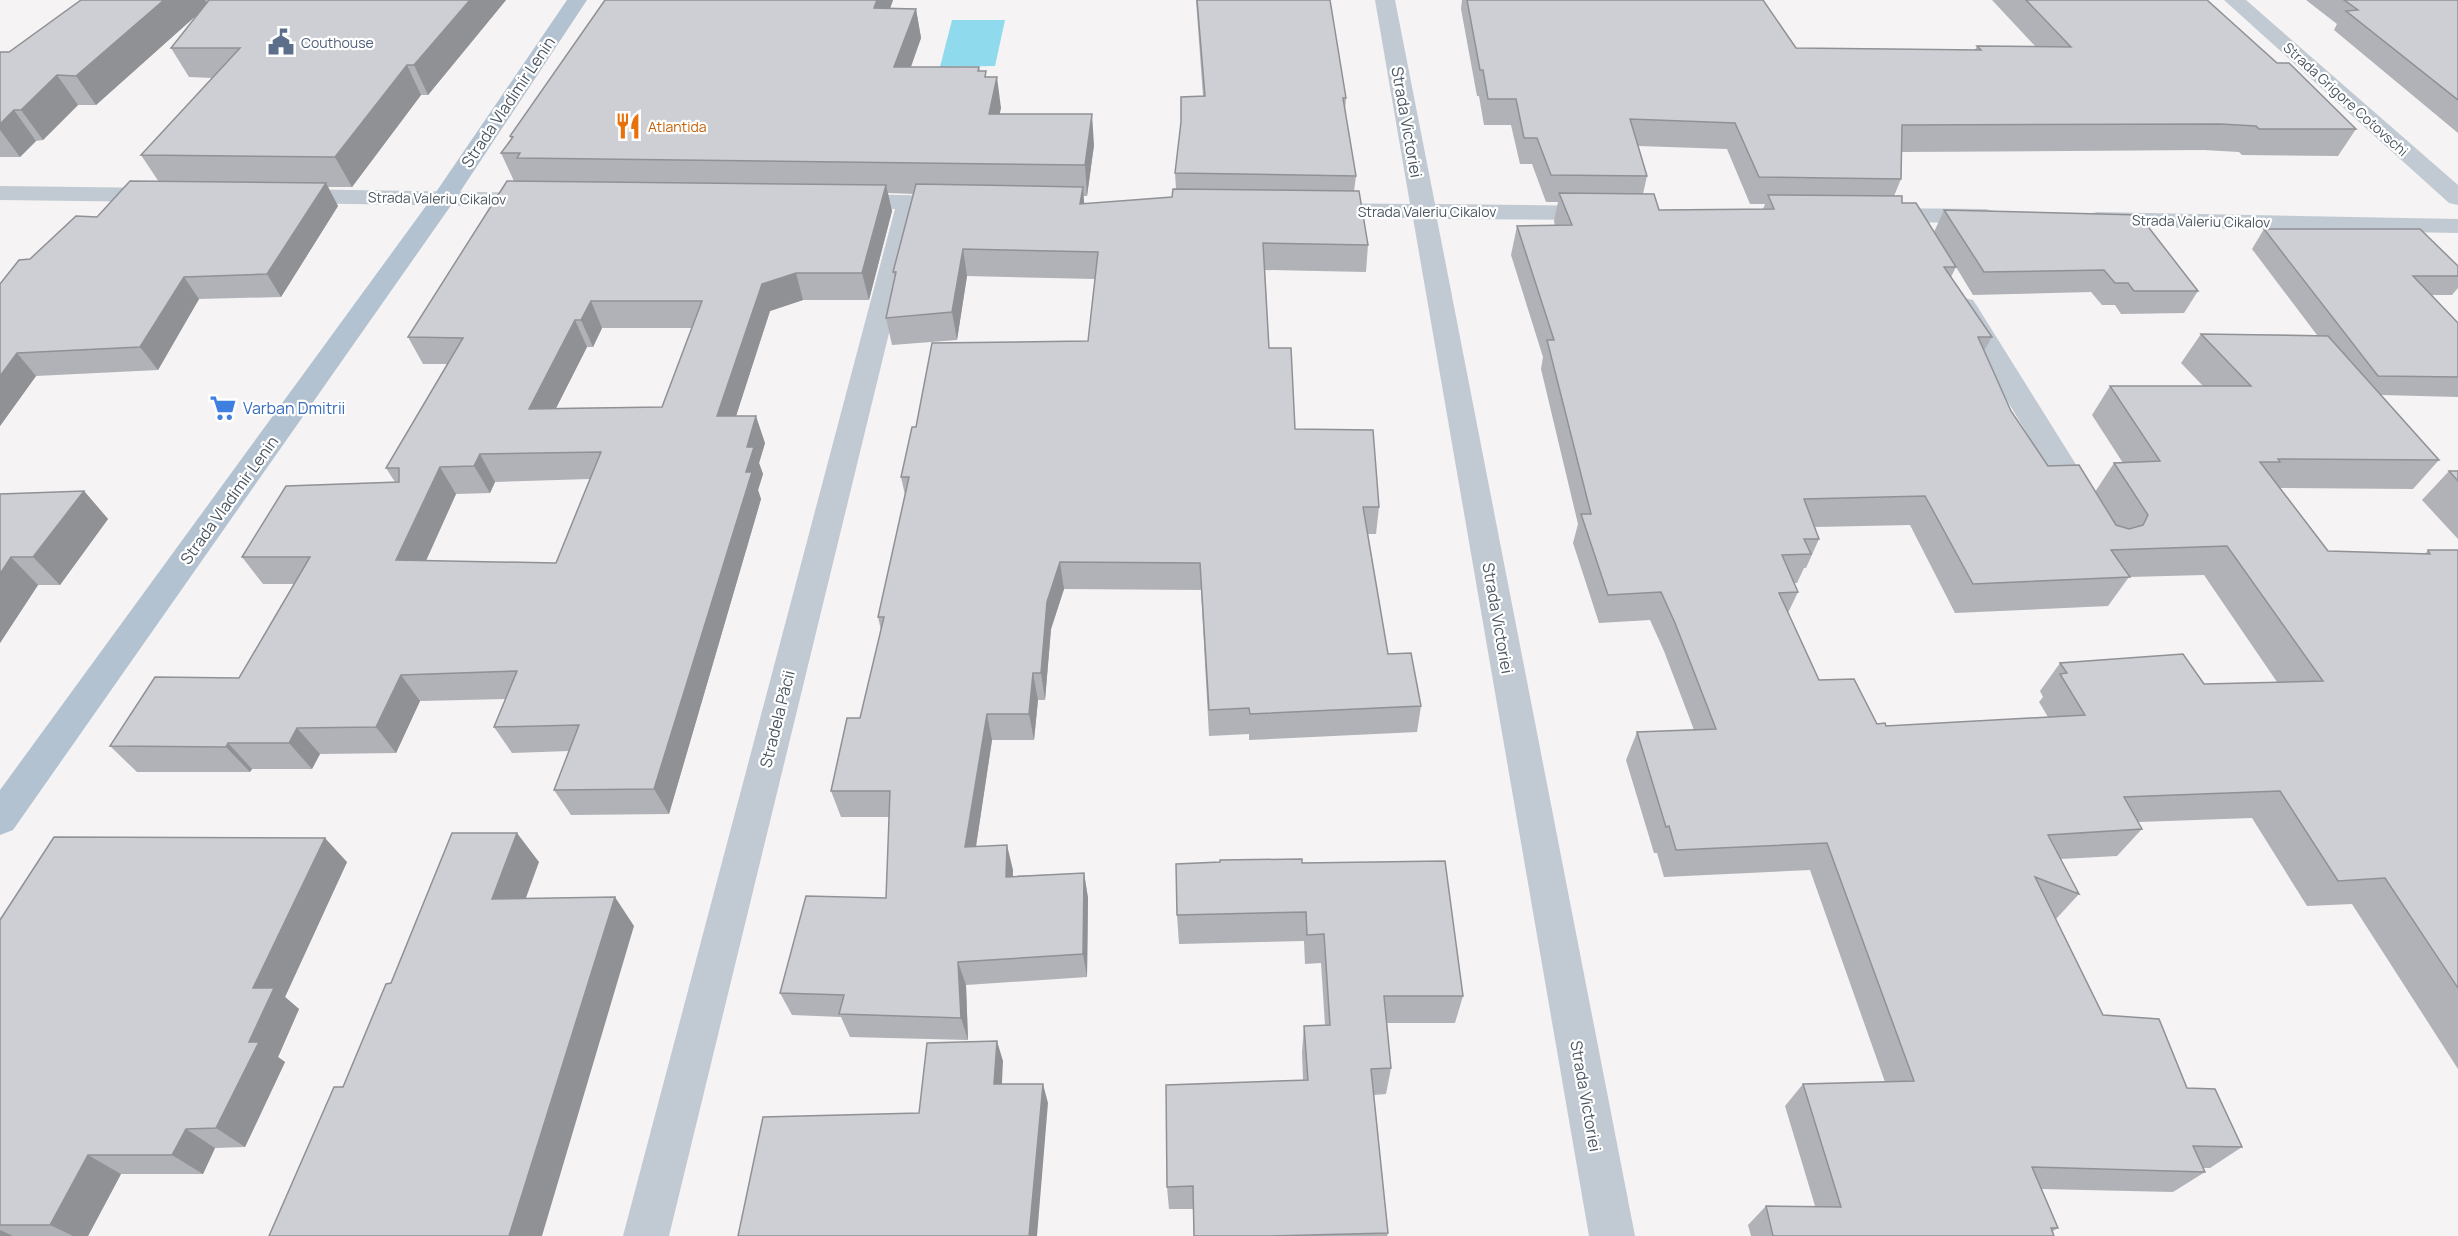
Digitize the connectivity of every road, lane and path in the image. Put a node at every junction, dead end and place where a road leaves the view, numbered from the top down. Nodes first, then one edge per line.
1 (577, 0) edge
2 (1385, 0) edge
3 (2234, 0) edge
4 (0, 193) edge
5 (180, 195) edge
6 (264, 196) edge
7 (2458, 198) edge
8 (443, 199) junction
9 (563, 200) edge
10 (825, 201) edge
11 (909, 202) junction
12 (979, 203) edge
13 (1296, 209) edge
14 (1423, 211) junction
15 (1624, 213) edge
16 (1861, 215) edge
17 (1909, 215) junction
18 (2003, 217) edge
19 (2074, 218) edge
20 (2458, 226) edge
21 (1927, 245) edge
22 (1951, 285) edge
23 (2097, 525) edge
24 (0, 819) edge
25 (646, 1236) edge
26 (1612, 1236) edge

1 - 8 main road, Strada Vladimir Lenin
2 - 14 street, Strada Victoriei
3 - 7 street, Strada Grigore Cotovschi
4 - 5 street
6 - 8 street, Strada Valeriu Cikalov
8 - 9 street, Strada Valeriu Cikalov
8 - 24 main road, Strada Vladimir Lenin
10 - 11 street
11 - 12 street
11 - 25 street, Stradela Păcii
13 - 14 street, Strada Valeriu Cikalov
14 - 15 street, Strada Valeriu Cikalov
14 - 26 street, Strada Victoriei
16 - 17 street
17 - 18 street
17 - 21 street
19 - 20 street, Strada Valeriu Cikalov
22 - 23 street

